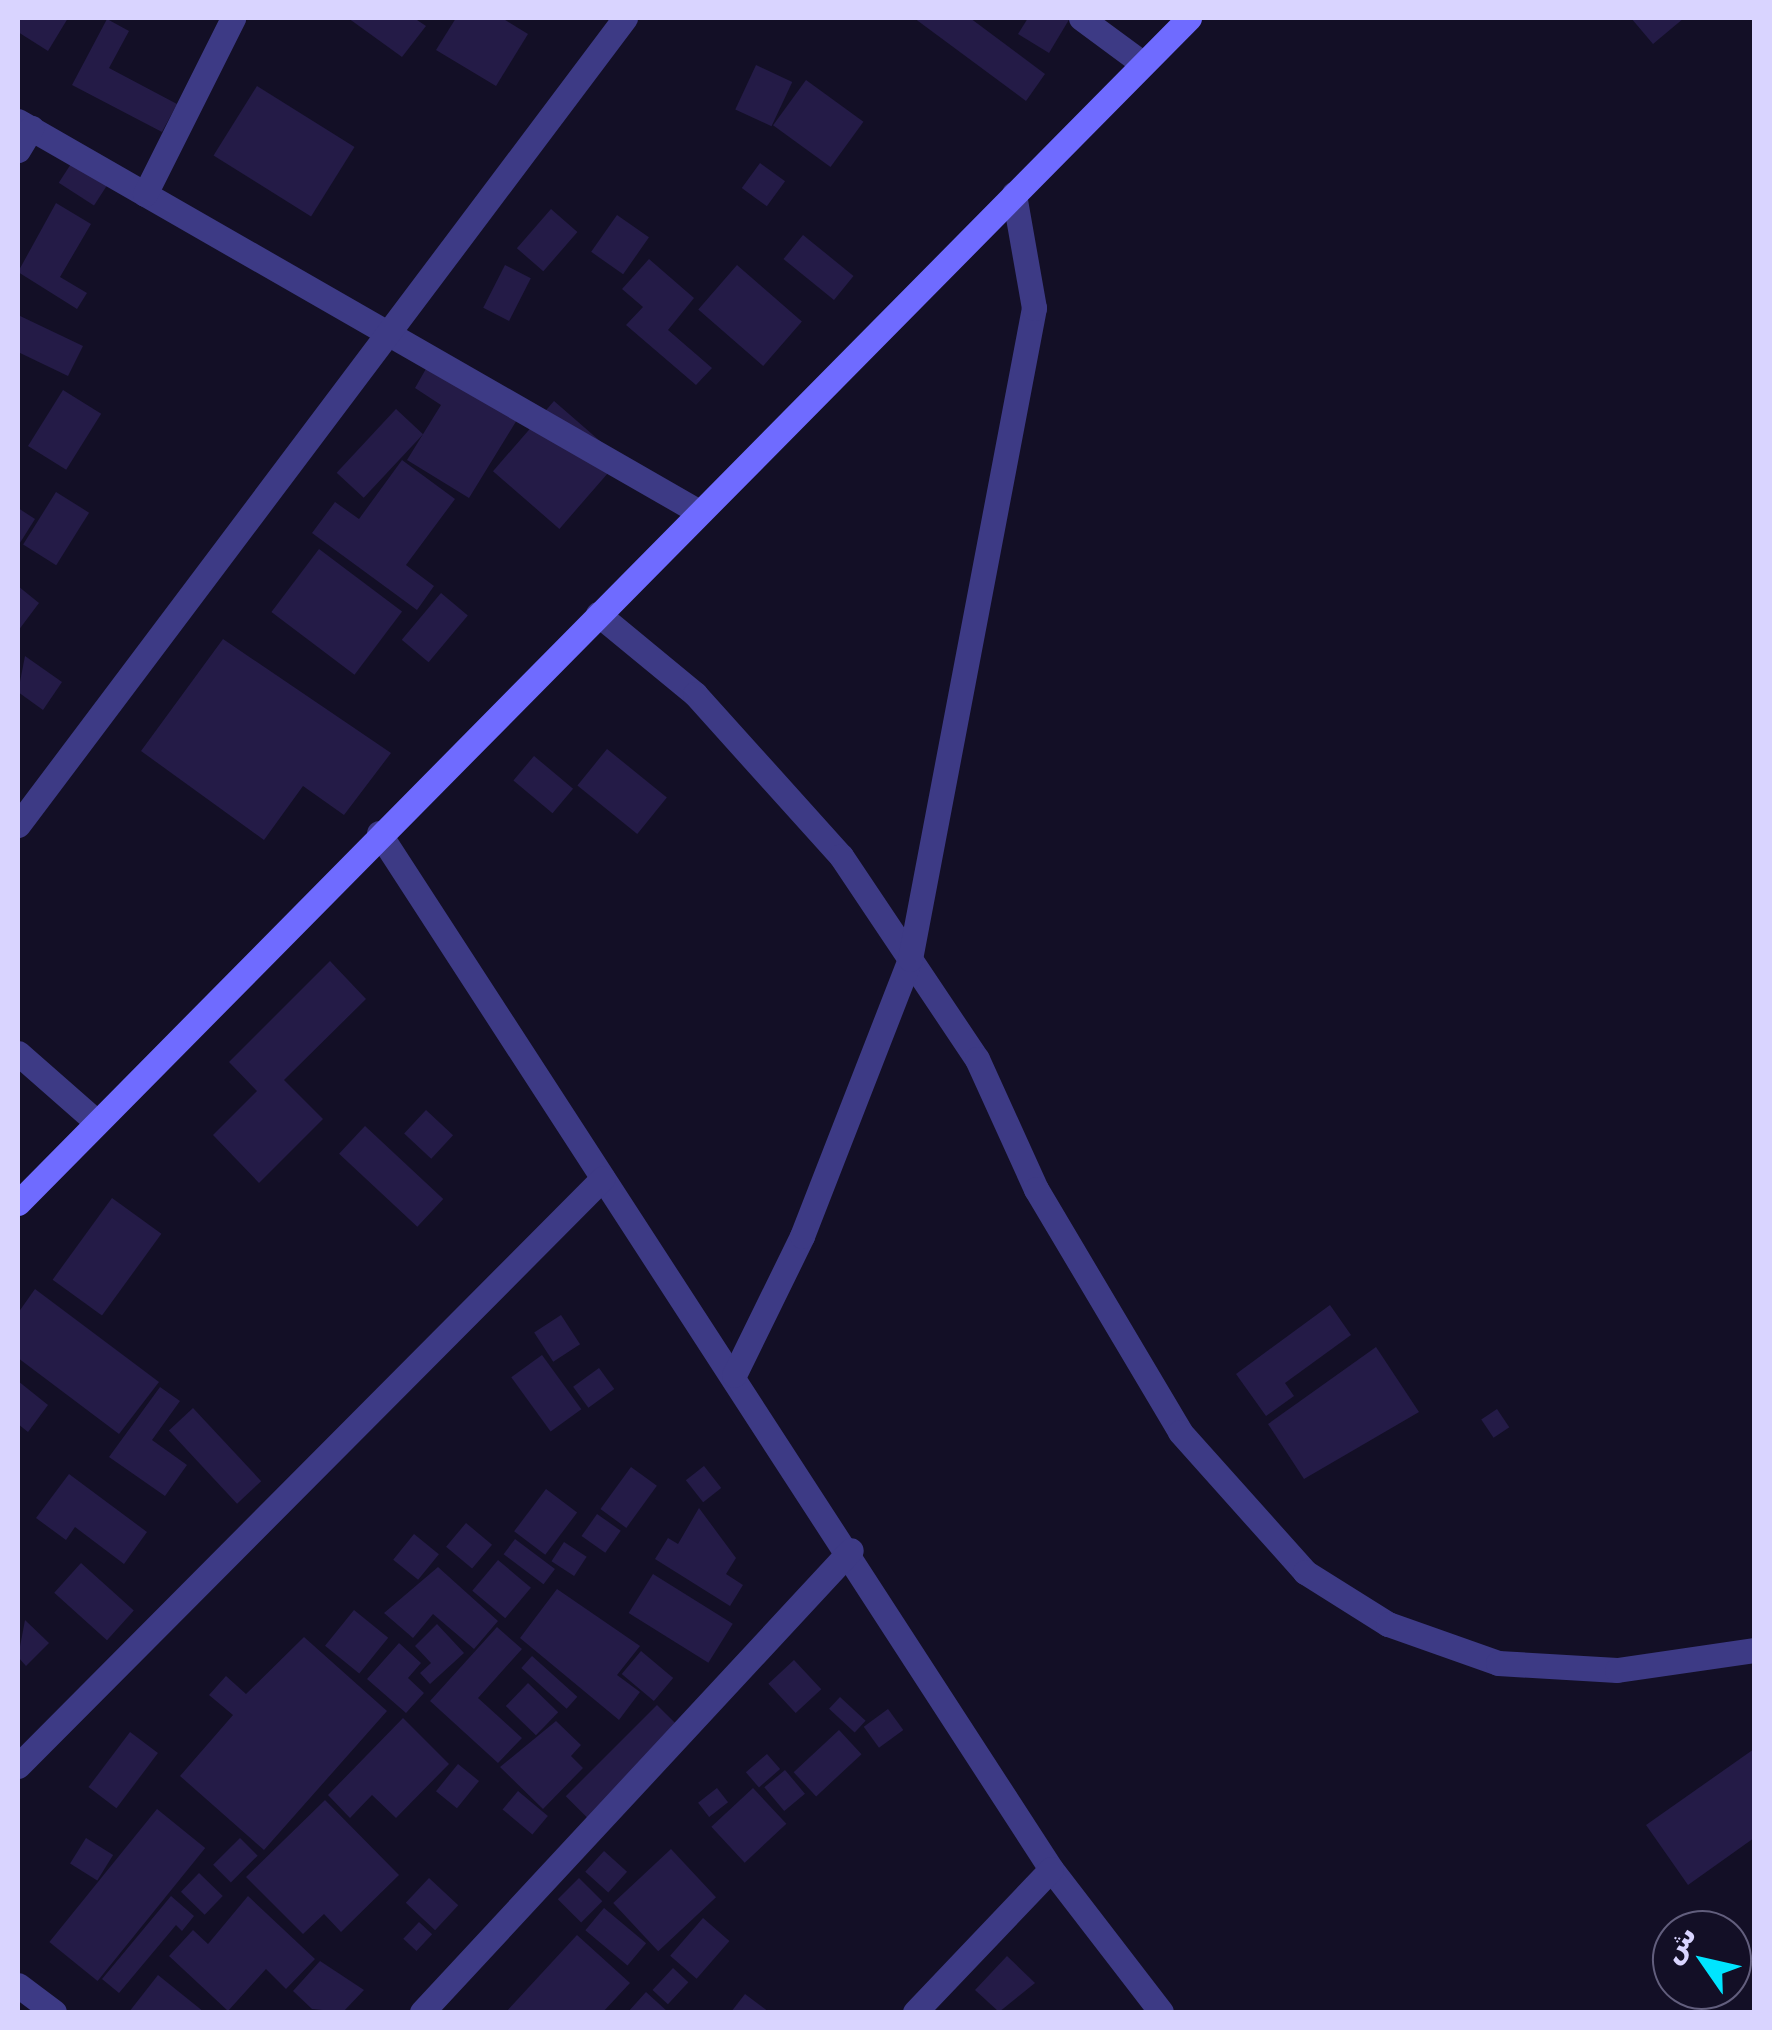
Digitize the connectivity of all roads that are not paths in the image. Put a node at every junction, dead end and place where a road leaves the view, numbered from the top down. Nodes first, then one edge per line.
1 (233, 18) edge
2 (625, 18) edge
3 (1081, 18) edge
4 (1189, 18) edge
5 (1142, 63) junction
6 (22, 133) edge
7 (144, 194) junction
8 (1014, 194) junction
9 (390, 334) junction
10 (699, 512) junction
11 (598, 614) junction
12 (18, 824) edge
13 (379, 833) junction
14 (910, 959) junction
15 (18, 1053) edge
16 (93, 1119) junction
17 (603, 1178) junction
18 (18, 1203) edge
19 (734, 1375) junction
20 (851, 1550) junction
21 (1754, 1650) edge
22 (18, 1766) edge
23 (1051, 1869) junction
24 (18, 1985) edge
25 (54, 2012) edge
26 (422, 2012) edge
27 (915, 2012) edge
28 (1160, 2012) edge

1 - 7 street
2 - 9 street
3 - 5 street
4 - 5 street
5 - 8 street
6 - 7 street
7 - 9 street
8 - 10 street
8 - 14 street
9 - 10 street
9 - 12 street
10 - 11 street
11 - 13 street
11 - 14 street
13 - 16 street
13 - 17 street
14 - 19 street
14 - 21 street
15 - 16 street
16 - 18 street
17 - 19 street
17 - 22 street
19 - 20 street
20 - 23 street
20 - 26 street
23 - 27 street
23 - 28 street
24 - 25 street

